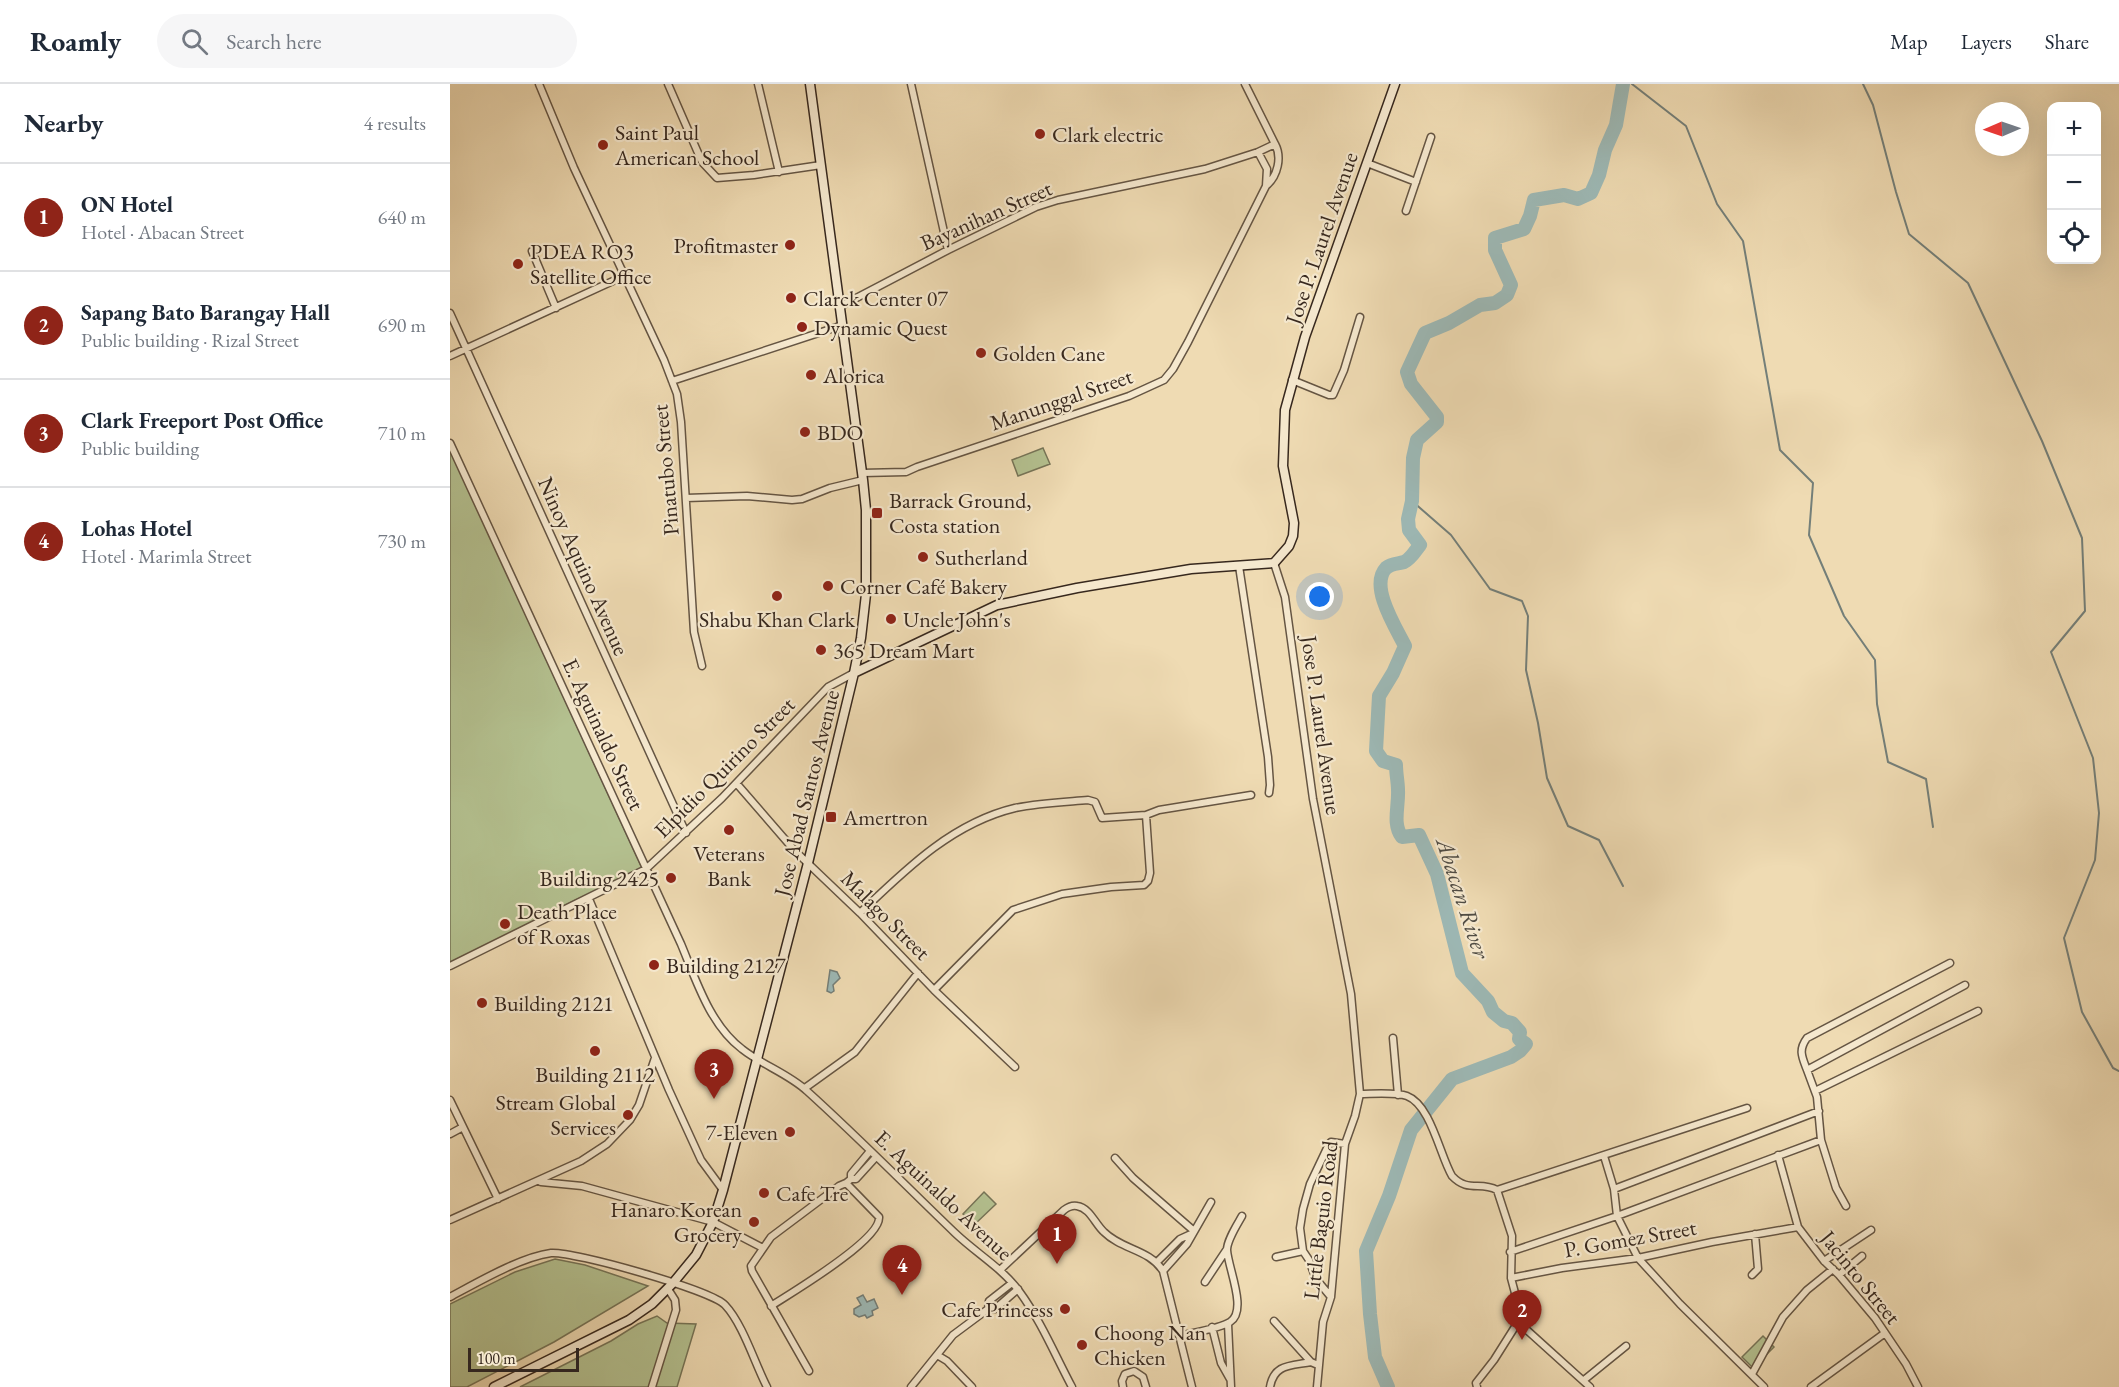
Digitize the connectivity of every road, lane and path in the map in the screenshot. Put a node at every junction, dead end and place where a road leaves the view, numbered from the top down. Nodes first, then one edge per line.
1 (539, 84) edge
2 (669, 84) edge
3 (758, 84) edge
4 (810, 84) edge
5 (911, 84) edge
6 (1245, 84) edge
7 (1395, 84) edge
8 (1431, 137) dead end
9 (1275, 144) junction
10 (1258, 152) junction
11 (1366, 163) junction
12 (821, 165) junction
13 (1278, 165) junction
14 (1267, 169) junction
15 (779, 172) junction
16 (1416, 182) junction
17 (1266, 186) junction
18 (1406, 211) dead end
19 (948, 250) junction
20 (532, 251) dead end
21 (626, 275) junction
22 (841, 306) junction
23 (556, 308) junction
24 (450, 313) edge
25 (1360, 317) dead end
26 (843, 325) junction
27 (466, 349) junction
28 (450, 356) edge
29 (1292, 380) junction
30 (672, 381) junction
31 (450, 442) edge
32 (863, 477) junction
33 (686, 498) junction
34 (1274, 563) junction
35 (1239, 566) junction
36 (702, 666) dead end
37 (854, 673) junction
38 (736, 784) junction
39 (1269, 793) dead end
40 (1251, 795) dead end
41 (1146, 815) junction
42 (686, 833) junction
43 (808, 862) junction
44 (646, 869) junction
45 (589, 899) junction
46 (860, 912) junction
47 (1950, 963) dead end
48 (450, 966) edge
49 (918, 973) junction
50 (1965, 985) dead end
51 (934, 990) junction
52 (1978, 1011) dead end
53 (1393, 1038) dead end
54 (655, 1057) junction
55 (758, 1059) junction
56 (1015, 1067) dead end
57 (1807, 1070) junction
58 (805, 1088) junction
59 (1815, 1091) junction
60 (1360, 1094) junction
61 (1398, 1095) junction
62 (450, 1100) edge
63 (1747, 1108) dead end
64 (1819, 1111) junction
65 (463, 1127) junction
66 (450, 1134) edge
67 (1821, 1140) junction
68 (1345, 1144) junction
69 (870, 1151) junction
70 (1778, 1155) junction
71 (1604, 1156) junction
72 (876, 1157) junction
73 (1115, 1158) dead end
74 (538, 1181) junction
75 (849, 1181) junction
76 (1614, 1189) junction
77 (723, 1190) junction
78 (1497, 1190) junction
79 (498, 1199) junction
80 (1211, 1202) dead end
81 (1846, 1206) dead end
82 (1242, 1216) dead end
83 (1617, 1216) junction
84 (450, 1220) edge
85 (714, 1222) junction
86 (1798, 1227) junction
87 (1871, 1230) dead end
88 (1193, 1232) junction
89 (1755, 1234) junction
90 (763, 1248) junction
91 (1227, 1249) junction
92 (1303, 1251) junction
93 (1510, 1252) junction
94 (1862, 1256) dead end
95 (1276, 1257) dead end
96 (1638, 1258) junction
97 (1824, 1261) junction
98 (1157, 1262) junction
99 (1833, 1269) junction
100 (1000, 1270) junction
101 (1163, 1271) junction
102 (1752, 1275) dead end
103 (1839, 1275) junction
104 (1512, 1278) junction
105 (1205, 1282) dead end
106 (1012, 1283) junction
107 (671, 1286) junction
108 (1018, 1289) junction
109 (450, 1297) edge
110 (1331, 1297) junction
111 (771, 1305) junction
112 (988, 1309) junction
113 (1274, 1321) dead end
114 (1518, 1322) junction
115 (1228, 1324) junction
116 (1212, 1327) junction
117 (1885, 1333) junction
118 (1180, 1336) junction
119 (1626, 1346) dead end
120 (937, 1355) junction
121 (1311, 1362) junction
122 (1318, 1365) junction
123 (809, 1371) dead end
124 (1752, 1374) junction
125 (1231, 1379) junction
126 (1584, 1380) junction
127 (494, 1387) edge
128 (652, 1387) edge
129 (767, 1387) edge
130 (911, 1387) edge
131 (972, 1387) edge
132 (1072, 1387) edge
133 (1123, 1387) edge
134 (1146, 1387) edge
135 (1192, 1387) edge
136 (1231, 1387) edge
137 (1270, 1387) edge
138 (1317, 1387) edge
139 (1477, 1387) edge
140 (1590, 1387) edge
141 (1764, 1387) edge
142 (1811, 1387) edge
143 (1918, 1387) edge

1 - 21 street, Pinatubo Street
2 - 15 street
3 - 15 street
4 - 12 main road, Jose Abad Santos Avenue
5 - 19 street
6 - 9 street
7 - 11 main road, Jose P. Laurel Avenue
8 - 16 street
9 - 10 street, Bayanihan Street
9 - 13 street
10 - 14 street
10 - 19 street, Bayanihan Street
11 - 16 street
11 - 29 main road, Jose P. Laurel Avenue
12 - 15 street
12 - 22 main road, Jose Abad Santos Avenue
13 - 14 street
13 - 17 street, Manunggal Street
14 - 17 street, Manunggal Street
16 - 18 street
17 - 32 street, Manunggal Street
19 - 22 street, Bayanihan Street
20 - 23 street
21 - 23 street
21 - 30 street, Pinatubo Street
22 - 26 main road, Jose Abad Santos Avenue
23 - 27 street
24 - 27 street, Ninoy Aquino Avenue
25 - 29 street
26 - 30 street
26 - 32 main road, Jose Abad Santos Avenue
27 - 28 street
27 - 42 street, Ninoy Aquino Avenue
29 - 34 main road, Jose P. Laurel Avenue
30 - 33 street, Pinatubo Street
31 - 44 street, E. Aguinaldo Street
32 - 33 street, Manunggal Street
32 - 37 main road, Jose Abad Santos Avenue
33 - 36 street, Pinatubo Street
34 - 35 main road, Elpidio Quirino Street
34 - 60 street, Jose P. Laurel Avenue
35 - 37 main road, Elpidio Quirino Street
35 - 39 street
37 - 38 street, Elpidio Quirino Street
37 - 43 main road, Jose Abad Santos Avenue
38 - 42 street, Elpidio Quirino Street
38 - 43 street, Malago Street
40 - 41 street
41 - 46 street
41 - 51 street
42 - 44 street, Elpidio Quirino Street
43 - 46 street, Malago Street
43 - 55 main road, Jose Abad Santos Avenue
44 - 45 street, Elpidio Quirino Street
44 - 55 street, E. Aguinaldo Street
45 - 48 street, Elpidio Quirino Street
45 - 54 street
46 - 49 street, Malago Street
47 - 57 street
49 - 51 street, Malago Street
49 - 58 street
50 - 57 street
51 - 56 street, Malago Street
52 - 59 street
53 - 61 street
54 - 74 street
54 - 77 street
55 - 58 street, E. Aguinaldo Avenue
55 - 77 main road, Jose Abad Santos Avenue
57 - 59 street
58 - 69 street, E. Aguinaldo Avenue
59 - 64 street
60 - 61 street
60 - 68 street, Little Baguio Road
61 - 78 street
62 - 65 street
63 - 71 street
64 - 67 street
64 - 76 street
65 - 66 street
65 - 79 street
67 - 70 street
67 - 81 street
68 - 92 street
68 - 110 street, Little Baguio Road
69 - 72 street, E. Aguinaldo Avenue
69 - 75 street
70 - 83 street
70 - 86 street
71 - 76 street
71 - 78 street
72 - 75 street
72 - 100 street, E. Aguinaldo Avenue
73 - 88 street
74 - 79 street
74 - 85 street
75 - 90 street
75 - 111 street
76 - 83 street
77 - 85 main road, Jose Abad Santos Avenue
78 - 93 street
79 - 84 street
80 - 88 street
82 - 91 street
83 - 93 street
83 - 96 street
85 - 90 street
85 - 107 main road, Jose Abad Santos Avenue
86 - 89 street, Jacinto Street
86 - 97 street, Jacinto Street
87 - 97 street
88 - 98 street
88 - 101 street
89 - 96 street, P. Gomez Street
89 - 102 street
90 - 111 street
91 - 105 street
91 - 115 street
92 - 95 street
92 - 110 street
93 - 104 street
94 - 103 street
96 - 104 street, P. Gomez Street
96 - 124 street
97 - 99 street, Jacinto Street
98 - 100 street
98 - 101 street
99 - 103 street, Jacinto Street
99 - 124 street
100 - 106 street, E. Aguinaldo Avenue
101 - 118 street
103 - 117 street, Jacinto Street
104 - 114 street
106 - 108 street, E. Aguinaldo Avenue
106 - 112 street
107 - 109 street
107 - 127 main road, Jose Abad Santos Avenue
107 - 128 street
107 - 129 street
108 - 112 street
108 - 132 street, E. Aguinaldo Avenue
110 - 122 street, Little Baguio Road
111 - 123 street
112 - 120 street
113 - 121 street
114 - 126 street
114 - 139 street
115 - 116 street
115 - 125 street
116 - 118 street
116 - 125 street
117 - 142 street
117 - 143 street, Jacinto Street
118 - 135 street
119 - 126 street
120 - 130 street
120 - 131 street
121 - 122 street
121 - 137 street
122 - 138 street, Little Baguio Road
124 - 141 street
125 - 136 street
126 - 140 street
133 - 134 street

